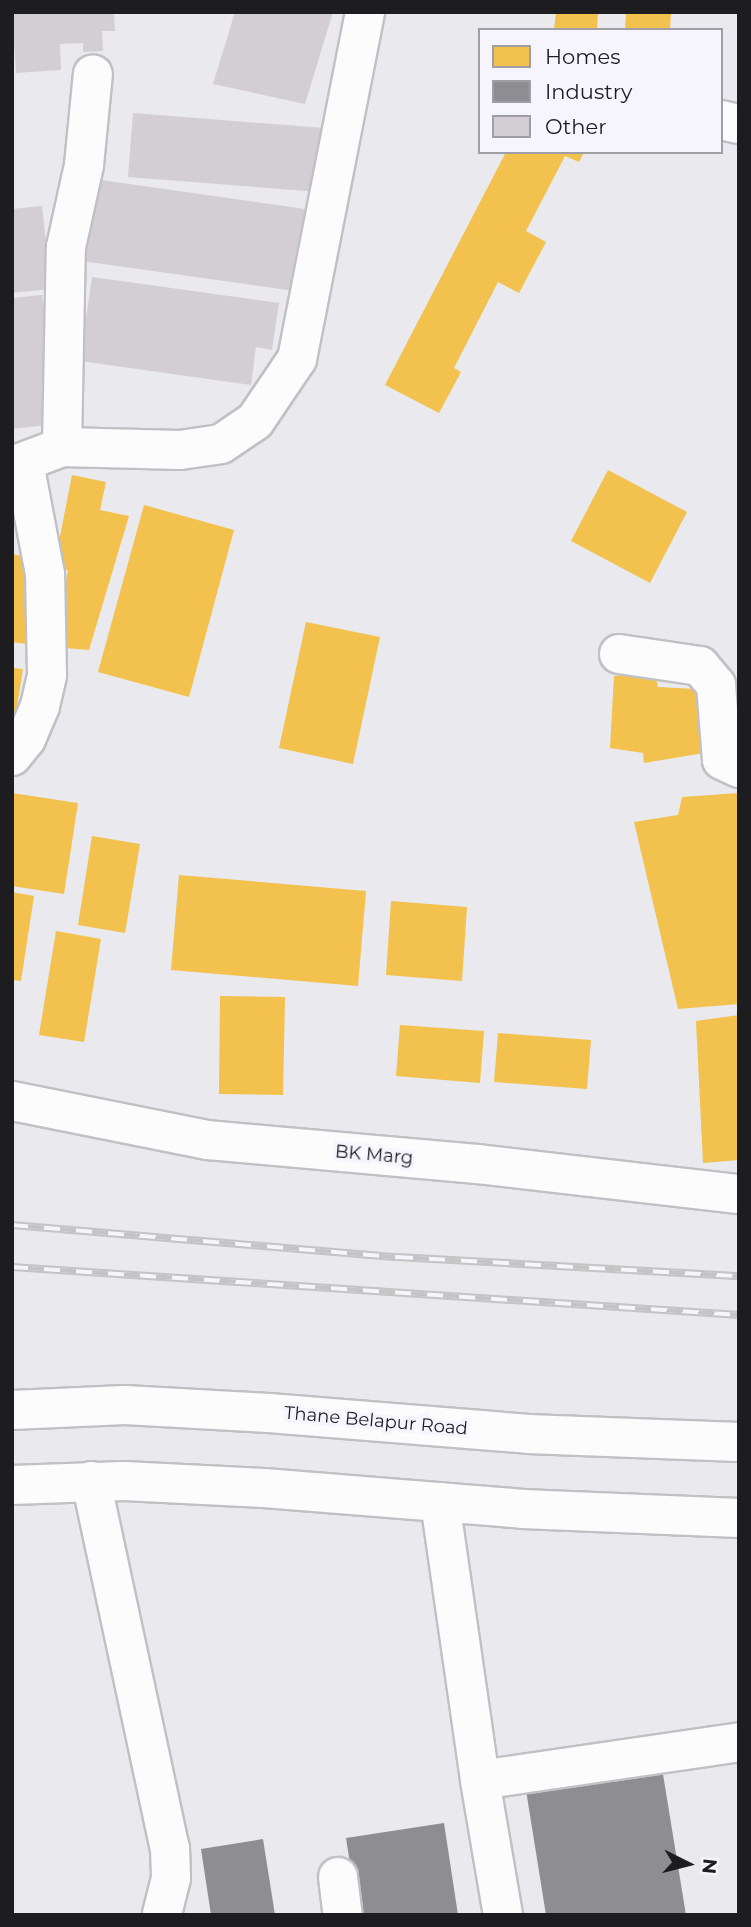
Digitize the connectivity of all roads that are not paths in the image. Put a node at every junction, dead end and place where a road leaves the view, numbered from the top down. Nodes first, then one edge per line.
1 (365, 12) edge
2 (93, 74) dead end
3 (62, 447) junction
4 (18, 464) edge
5 (619, 654) dead end
6 (12, 757) edge
7 (739, 768) edge
8 (12, 1101) edge
9 (739, 1194) edge
10 (12, 1410) edge
11 (739, 1442) edge
12 (91, 1481) junction
13 (12, 1485) edge
14 (440, 1502) junction
15 (739, 1518) edge
16 (739, 1742) edge
17 (480, 1780) junction
18 (338, 1877) dead end
19 (162, 1915) edge
20 (343, 1915) edge
21 (503, 1915) edge

1 - 3 street
2 - 3 street
3 - 4 street
4 - 6 street
5 - 7 street
8 - 9 street, BK Marg
10 - 11 street, Thane Belapur Road
12 - 13 street
12 - 14 street
12 - 19 street
14 - 15 street
14 - 17 street
16 - 17 street
17 - 21 street
18 - 20 street

